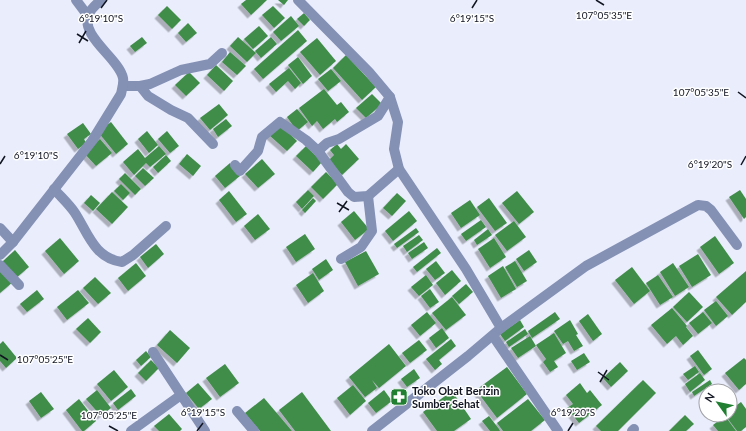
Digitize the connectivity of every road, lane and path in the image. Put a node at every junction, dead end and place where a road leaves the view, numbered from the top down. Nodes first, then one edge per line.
1 (76, 0) edge
2 (102, 0) edge
3 (298, 0) edge
4 (88, 16) junction
5 (222, 53) dead end
6 (123, 86) junction
7 (140, 86) junction
8 (390, 97) junction
9 (213, 144) dead end
10 (318, 151) junction
11 (235, 165) dead end
12 (399, 169) junction
13 (54, 189) junction
14 (368, 196) junction
15 (166, 226) dead end
16 (0, 228) edge
17 (13, 242) junction
18 (737, 246) dead end
19 (0, 255) edge
20 (341, 259) dead end
21 (0, 265) edge
22 (19, 285) dead end
23 (502, 328) junction
24 (493, 336) junction
25 (153, 352) dead end
26 (181, 395) junction
27 (237, 411) dead end
28 (131, 431) edge
29 (205, 431) edge
30 (254, 431) edge
31 (372, 431) edge
32 (558, 431) edge

1 - 4 street
2 - 4 street
3 - 8 street
4 - 6 street
5 - 7 street
6 - 7 street
6 - 13 street
7 - 9 street
8 - 10 street
8 - 12 street
10 - 11 street
10 - 14 street
12 - 14 street
12 - 23 street
13 - 15 street
13 - 17 street
14 - 20 street
16 - 17 street
17 - 19 street
18 - 23 street
21 - 22 street
23 - 24 street
24 - 31 street
24 - 32 street
25 - 26 street
26 - 28 street
26 - 29 street
27 - 30 street

